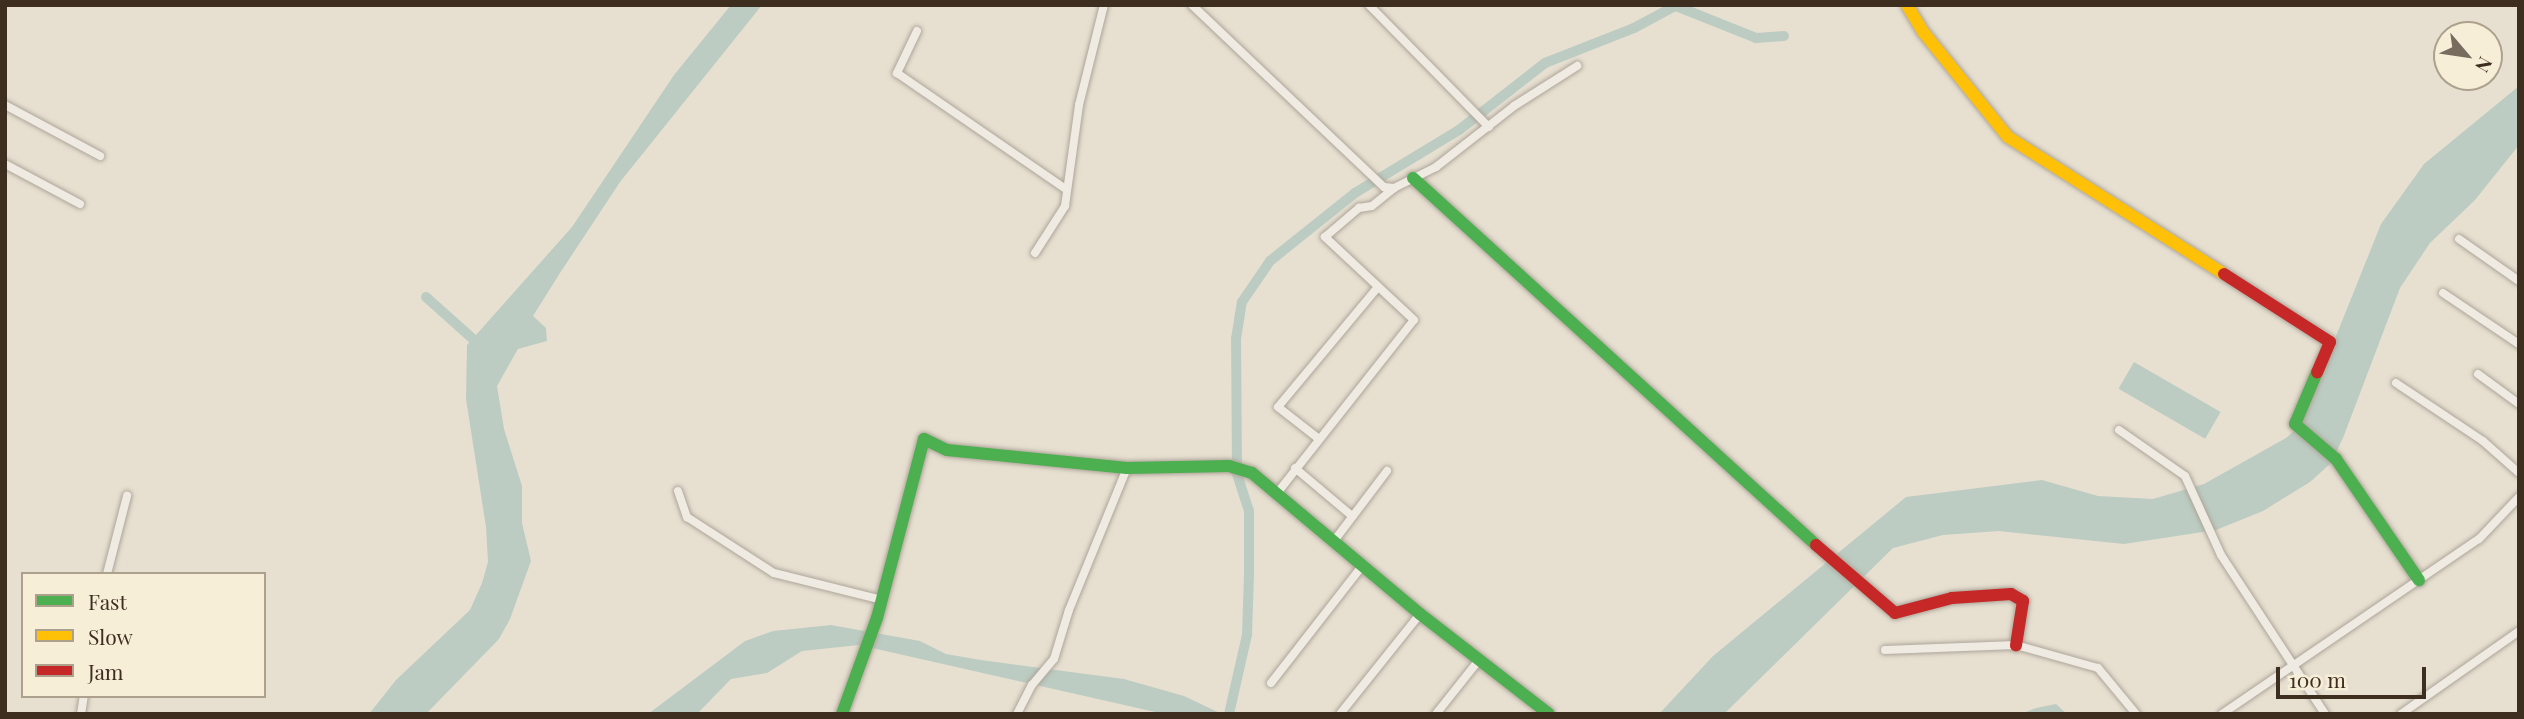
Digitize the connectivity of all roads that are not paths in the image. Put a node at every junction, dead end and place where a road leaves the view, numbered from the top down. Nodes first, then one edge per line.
1 (1104, 5) edge
2 (1192, 5) edge
3 (1369, 5) edge
4 (1908, 5) edge
5 (917, 31) dead end
6 (1577, 66) dead end
7 (5, 105) edge
8 (1489, 127) junction
9 (100, 156) dead end
10 (5, 164) edge
11 (1413, 178) junction
12 (1394, 188) junction
13 (1067, 190) junction
14 (80, 204) dead end
15 (2459, 239) dead end
16 (1035, 253) dead end
17 (2519, 281) edge
18 (1378, 287) junction
19 (2443, 293) dead end
20 (2519, 344) edge
21 (2478, 374) dead end
22 (2396, 383) dead end
23 (2519, 404) edge
24 (2119, 430) dead end
25 (1319, 439) junction
26 (1127, 468) junction
27 (1295, 468) junction
28 (1387, 471) dead end
29 (2519, 473) edge
30 (678, 491) dead end
31 (1278, 492) junction
32 (127, 496) dead end
33 (2519, 497) edge
34 (1352, 516) junction
35 (1334, 541) junction
36 (1362, 566) junction
37 (108, 572) edge
38 (2418, 580) junction
39 (883, 600) junction
40 (1420, 614) junction
41 (2519, 631) edge
42 (2016, 645) junction
43 (1885, 650) dead end
44 (1479, 660) junction
45 (2292, 667) junction
46 (1271, 683) dead end
47 (842, 714) edge
48 (1017, 714) edge
49 (1340, 714) edge
50 (1437, 714) edge
51 (1549, 714) edge
52 (2136, 714) edge
53 (2222, 714) edge
54 (2325, 714) edge
55 (2401, 714) edge

1 - 13 street
2 - 12 street
3 - 8 street
4 - 38 street
5 - 13 street
6 - 8 street
7 - 9 street
8 - 11 street
10 - 14 street
11 - 12 street
11 - 42 street
12 - 18 street
13 - 16 street
15 - 17 street
18 - 25 street
18 - 25 street
19 - 20 street
21 - 23 street
22 - 29 street
24 - 45 street
25 - 27 street
26 - 31 street
26 - 39 street
26 - 48 street
27 - 31 street
27 - 34 street
28 - 34 street
30 - 39 street
31 - 35 street
32 - 37 street
33 - 38 street
34 - 35 street
35 - 36 street
36 - 40 street
36 - 46 street
38 - 45 street
39 - 47 street
40 - 44 street
40 - 49 street
41 - 55 street
42 - 43 street
42 - 52 street
44 - 50 street
44 - 51 street
45 - 53 street
45 - 54 street

